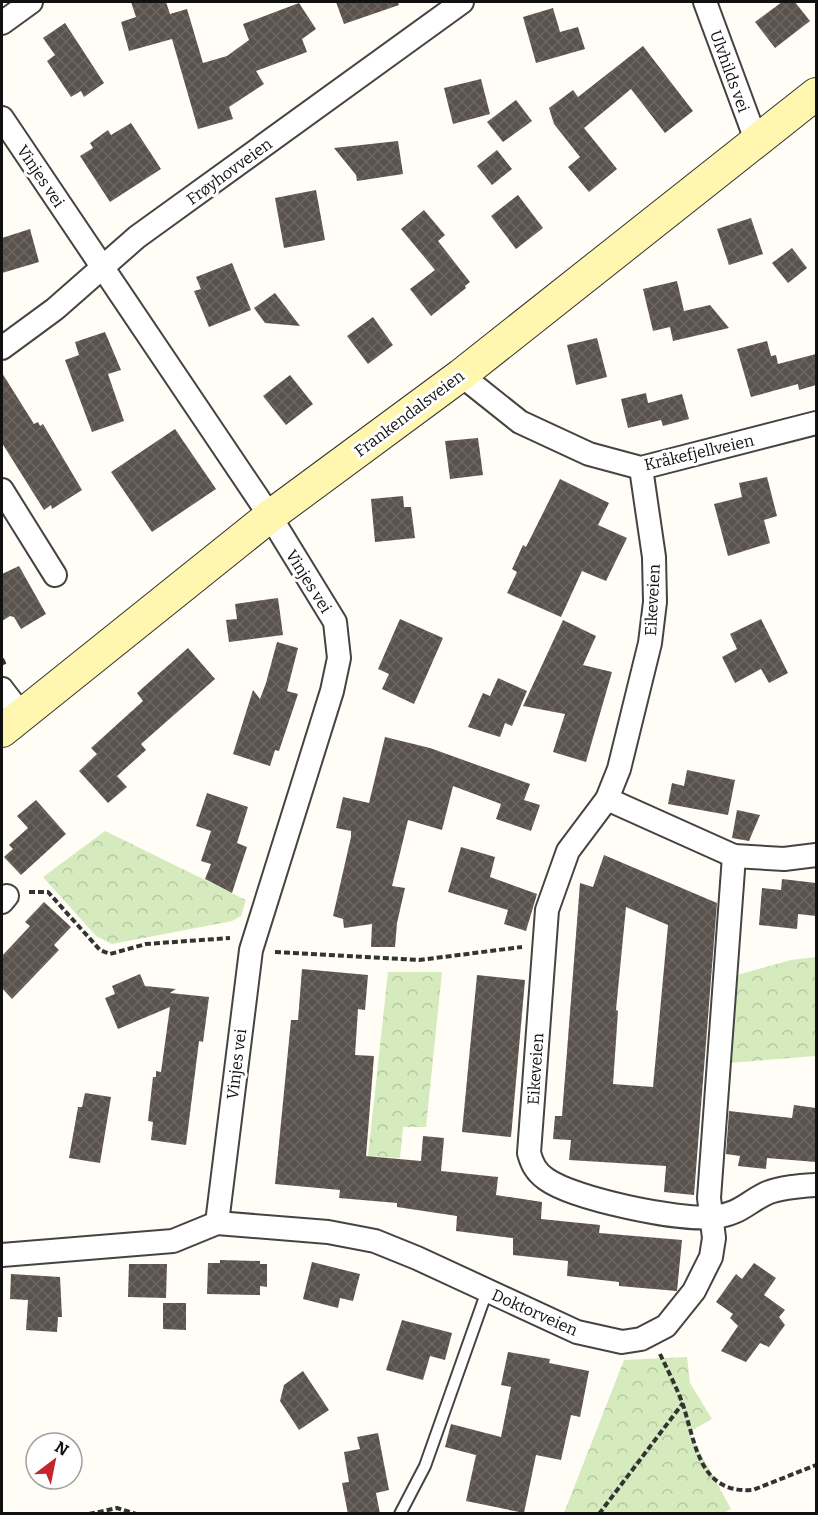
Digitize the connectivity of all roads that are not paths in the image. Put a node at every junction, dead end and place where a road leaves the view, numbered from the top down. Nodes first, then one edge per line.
1 (32, 2) edge
2 (462, 2) edge
3 (705, 2) edge
4 (2, 23) edge
5 (816, 94) edge
6 (2, 118) edge
7 (756, 140) junction
8 (102, 266) junction
9 (2, 348) edge
10 (460, 375) junction
11 (816, 423) edge
12 (641, 468) junction
13 (2, 490) edge
14 (270, 516) junction
15 (55, 575) dead end
16 (2, 688) edge
17 (11, 722) edge
18 (607, 799) junction
19 (816, 855) edge
20 (734, 856) junction
21 (816, 1185) edge
22 (712, 1217) junction
23 (217, 1223) junction
24 (2, 1255) edge
25 (488, 1291) junction
26 (400, 1514) edge

1 - 4 street
2 - 8 street, Frøyhovveien
3 - 7 street, Ulvhilds vei
5 - 7 main road, Frankendalsveien
6 - 8 street, Vinjes vei
7 - 10 main road, Frankendalsveien
8 - 9 street, Frøyhovveien
8 - 14 street, Vinjes vei
10 - 12 street, Kråkefjellveien
10 - 14 main road, Frankendalsveien
11 - 12 street, Kråkefjellveien
12 - 18 street, Eikeveien
13 - 15 street
14 - 17 main road, Frankendalsveien
14 - 23 street, Vinjes vei
16 - 17 street
18 - 20 street
18 - 22 street, Eikeveien
19 - 20 street
20 - 22 street, Doktorveien
21 - 22 street, Eikeveien
22 - 25 street, Doktorveien
23 - 24 street, Doktorveien
23 - 25 street, Doktorveien
25 - 26 lane

